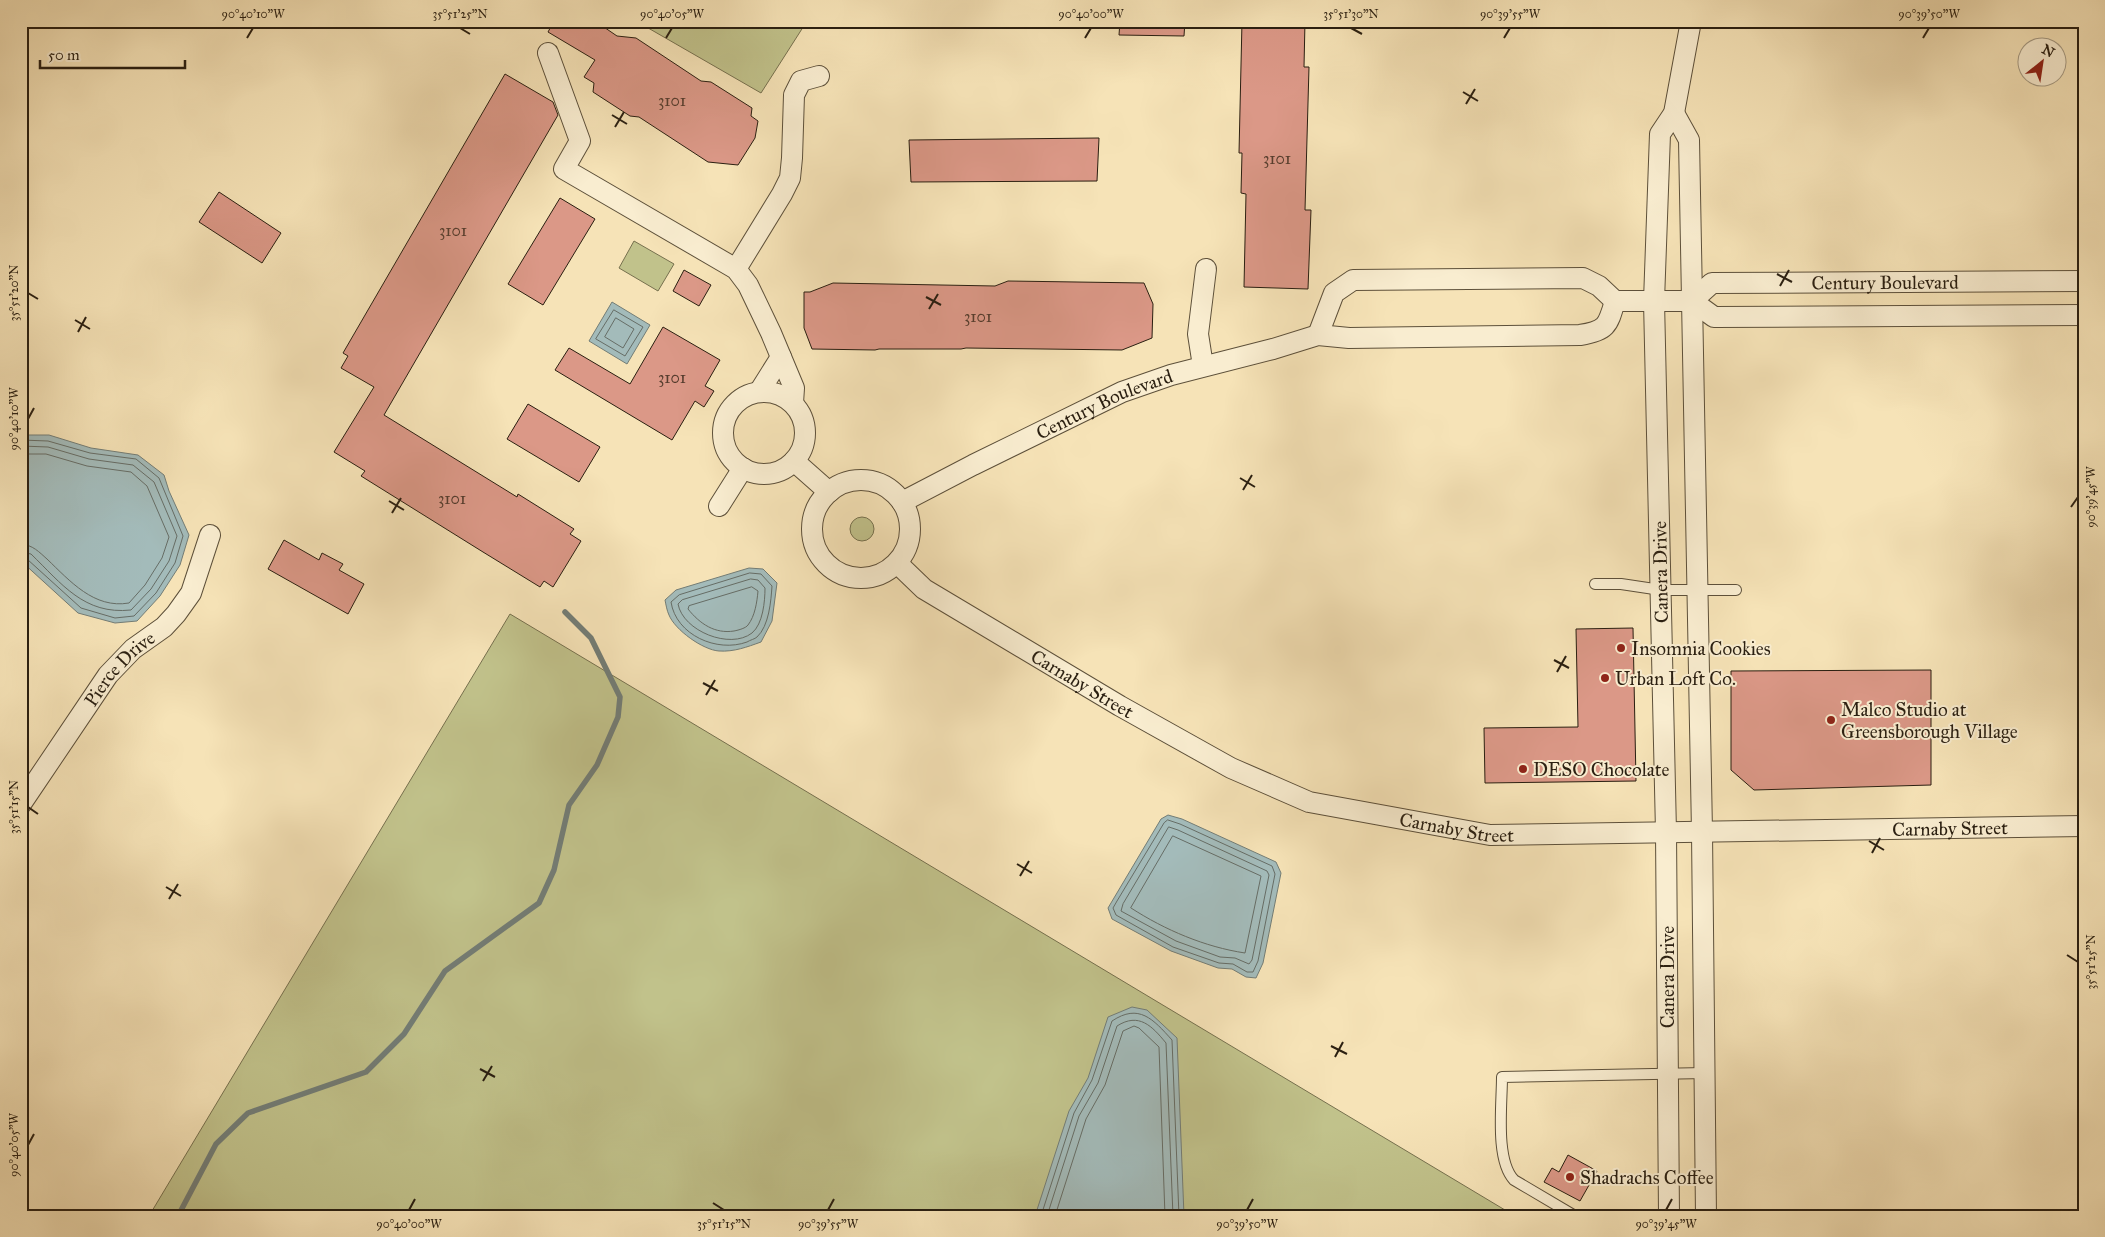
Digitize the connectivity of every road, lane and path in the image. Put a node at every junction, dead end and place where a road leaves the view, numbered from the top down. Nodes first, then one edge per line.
1 (1692, 21) edge
2 (548, 53) dead end
3 (819, 76) dead end
4 (1674, 113) junction
5 (736, 269) junction
6 (1206, 269) dead end
7 (2084, 281) edge
8 (1692, 300) junction
9 (1615, 301) junction
10 (1654, 301) junction
11 (2084, 315) edge
12 (1318, 335) junction
13 (781, 357) junction
14 (1203, 366) junction
15 (759, 392) junction
16 (793, 403) junction
17 (794, 461) junction
18 (743, 468) junction
19 (829, 492) junction
20 (902, 502) junction
21 (719, 506) dead end
22 (210, 535) dead end
23 (897, 563) junction
24 (1595, 584) dead end
25 (1661, 590) junction
26 (1698, 590) junction
27 (1736, 590) dead end
28 (21, 804) edge
29 (2084, 826) edge
30 (1666, 832) junction
31 (1702, 832) junction
32 (1668, 1073) junction
33 (1705, 1073) junction
34 (1575, 1216) edge
35 (1669, 1216) edge
36 (1706, 1216) edge

1 - 4 street, Canera Drive
2 - 5 street
3 - 5 street
4 - 8 street, Canera Drive
4 - 10 street, Canera Drive
5 - 13 street
6 - 14 street
7 - 8 street, Century Boulevard
8 - 10 street
8 - 11 street, Century Boulevard
8 - 26 street, Canera Drive
9 - 10 street
9 - 12 street, Century Boulevard
9 - 12 street
10 - 25 street, Canera Drive
12 - 14 street, Century Boulevard
13 - 15 street
13 - 16 street
14 - 20 street, Century Boulevard
15 - 16 street
15 - 18 street
16 - 17 street
17 - 18 street
17 - 19 street
18 - 21 street
19 - 20 street
19 - 23 street
20 - 23 street
22 - 28 street, Pierce Drive
23 - 30 street, Carnaby Street
24 - 25 lane
25 - 26 lane
25 - 30 street, Canera Drive
26 - 27 lane
26 - 31 street, Canera Drive
29 - 31 street, Carnaby Street
30 - 31 street, Carnaby Street
30 - 32 street, Canera Drive
31 - 33 street, Canera Drive
32 - 33 lane
32 - 34 lane
32 - 35 street, Canera Drive
33 - 36 street, Canera Drive

